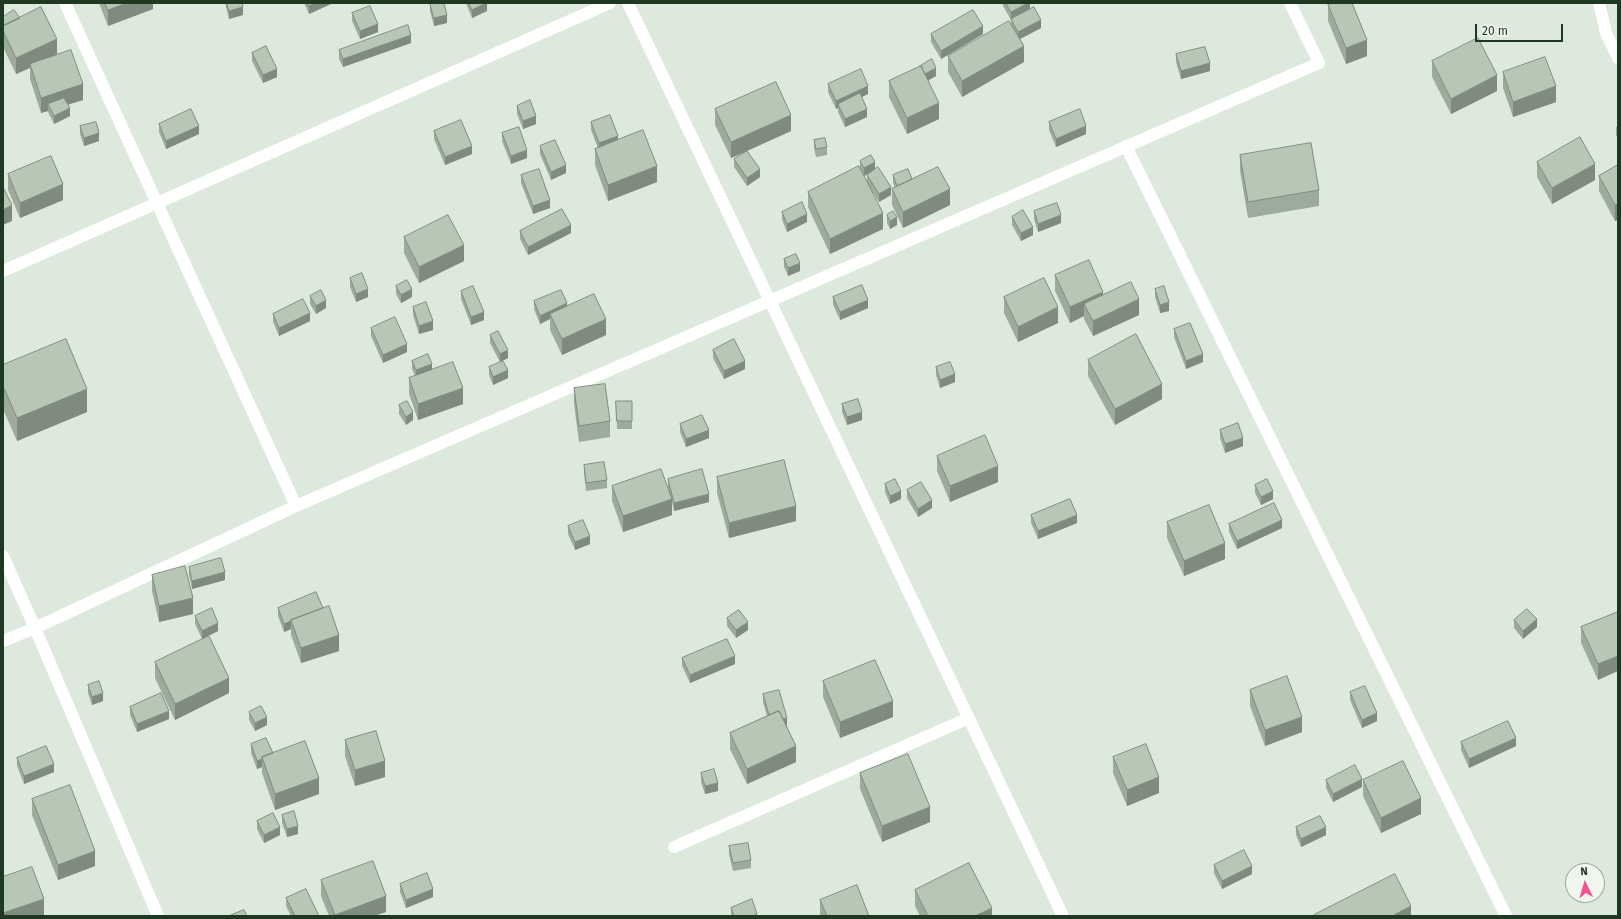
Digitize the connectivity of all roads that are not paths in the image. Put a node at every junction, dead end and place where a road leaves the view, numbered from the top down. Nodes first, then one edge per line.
1 (65, 3) edge
2 (610, 3) edge
3 (628, 3) edge
4 (1290, 3) edge
5 (1599, 3) edge
6 (1618, 58) edge
7 (1126, 146) junction
8 (157, 202) junction
9 (3, 271) edge
10 (770, 300) junction
11 (296, 506) junction
12 (3, 556) edge
13 (35, 628) junction
14 (3, 641) edge
15 (969, 718) junction
16 (674, 847) dead end
17 (158, 916) edge
18 (1063, 916) edge
19 (1506, 916) edge

1 - 8 street
2 - 8 street
3 - 10 street
4 - 7 street
5 - 6 street
7 - 10 street
7 - 19 street
8 - 9 street
8 - 11 street
10 - 11 street
10 - 15 street
11 - 13 street
12 - 13 street
13 - 14 street
13 - 17 street
15 - 16 street
15 - 18 street

